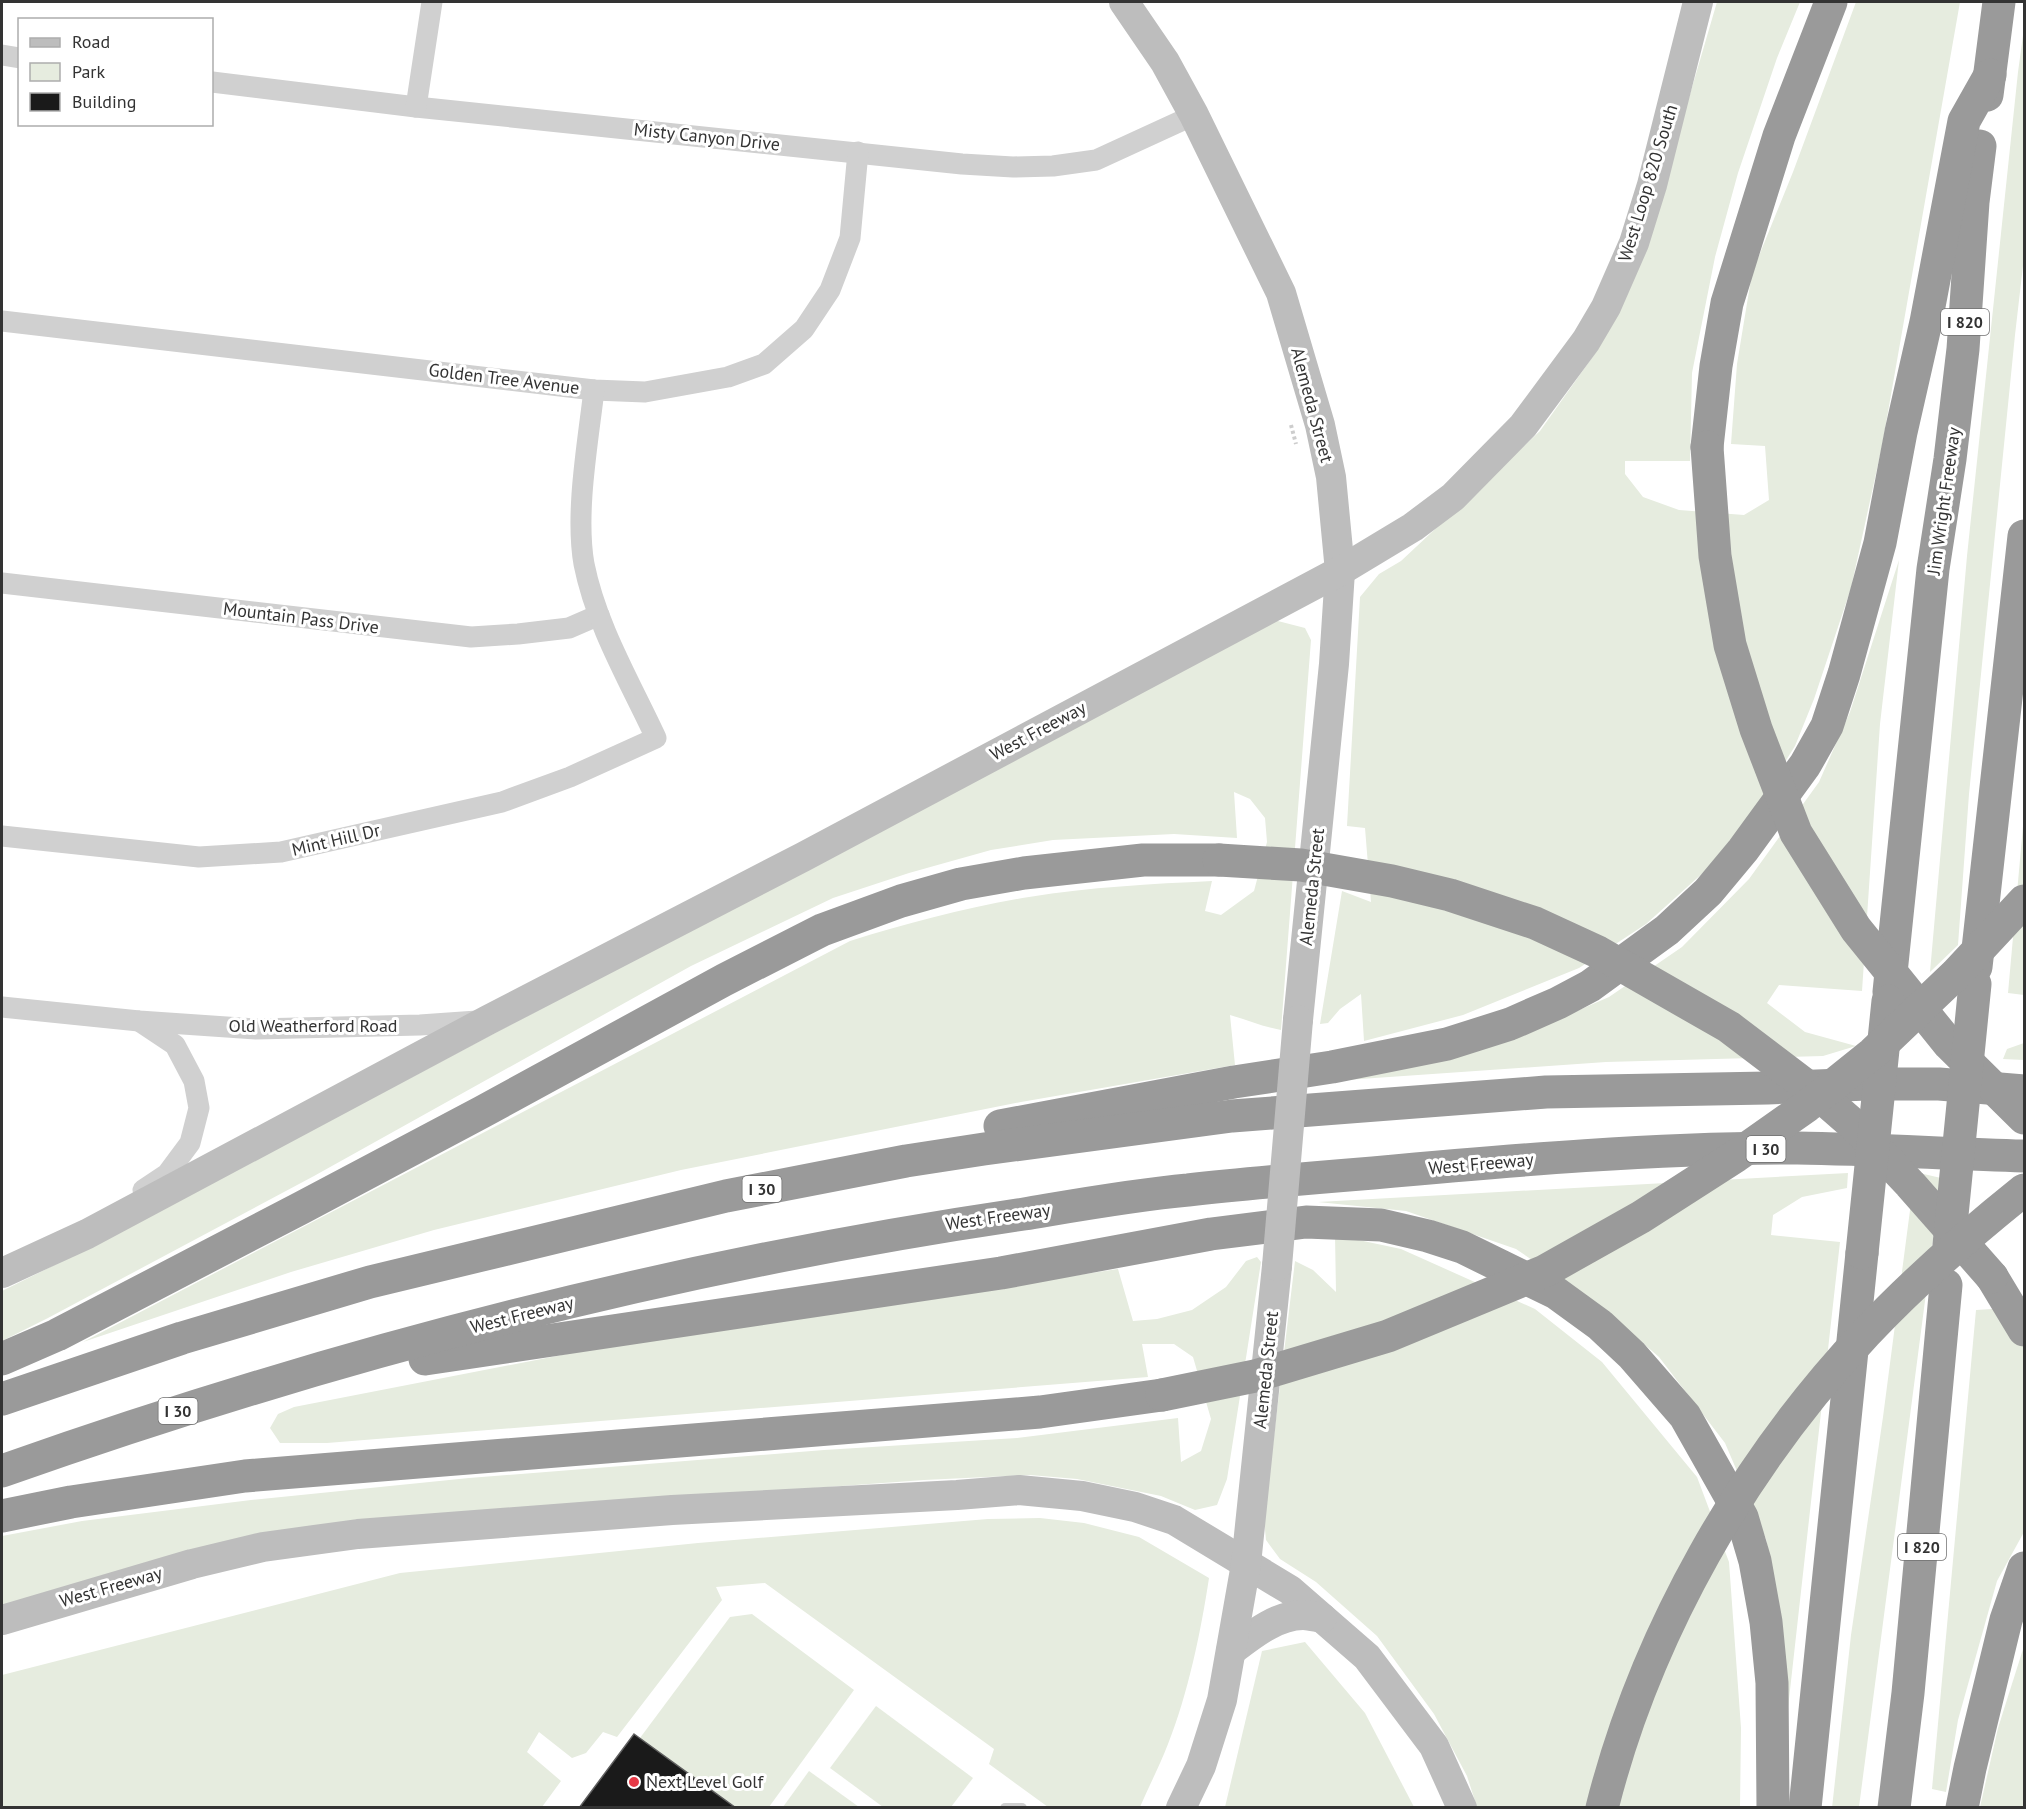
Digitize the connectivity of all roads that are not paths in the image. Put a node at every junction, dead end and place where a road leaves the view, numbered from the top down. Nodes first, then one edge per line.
1 (432, 2) edge
2 (1124, 2) edge
3 (1698, 2) edge
4 (1831, 2) edge
5 (2000, 2) edge
6 (2, 56) edge
7 (18, 58) edge
8 (1990, 75) junction
9 (213, 82) edge
10 (416, 107) junction
11 (1194, 115) junction
12 (858, 152) junction
13 (2, 321) edge
14 (594, 390) junction
15 (2025, 536) edge
16 (1340, 571) junction
17 (2, 583) edge
18 (599, 615) junction
19 (2, 836) edge
20 (2025, 901) edge
21 (2, 1007) edge
22 (488, 1020) junction
23 (139, 1021) junction
24 (2025, 1091) edge
25 (2025, 1118) edge
26 (2025, 1156) edge
27 (906, 1161) junction
28 (2025, 1190) edge
29 (87, 1234) junction
30 (2, 1273) edge
31 (2025, 1330) edge
32 (357, 1358) junction
33 (2, 1359) edge
34 (2, 1400) edge
35 (2, 1471) edge
36 (2, 1515) edge
37 (1246, 1564) junction
38 (2025, 1568) edge
39 (1322, 1618) junction
40 (2, 1620) edge
41 (1231, 1651) junction
42 (1005, 1808) edge
43 (1022, 1808) edge
44 (1181, 1808) edge
45 (1462, 1808) edge
46 (1602, 1808) edge
47 (1773, 1808) edge
48 (1805, 1808) edge
49 (1894, 1808) edge
50 (1962, 1808) edge

1 - 10 street
2 - 11 main road, Alemeda Street
3 - 16 main road, West Loop 820 South
4 - 25 highway, bridge
5 - 8 highway, Jim Wright Freeway / I 820
6 - 7 street
8 - 27 highway
8 - 48 highway, Jim Wright Freeway / I 820, bridge
9 - 10 street, Misty Canyon Drive
10 - 12 street, Misty Canyon Drive
11 - 12 street, Misty Canyon Drive
11 - 16 main road, Alemeda Street
12 - 14 street, Golden Tree Avenue
13 - 14 street, Golden Tree Avenue
14 - 18 street
15 - 49 highway, I 820, bridge
16 - 22 main road, West Freeway
16 - 37 main road, Alemeda Street, bridge
17 - 18 street, Mountain Pass Drive
18 - 19 street, Mint Hill Dr
20 - 36 highway, bridge
21 - 23 street, Old Weatherford Road
22 - 23 street, Old Weatherford Road
22 - 29 main road, West Freeway
23 - 29 street, Old Weatherford Road
24 - 27 highway, I 30
26 - 32 highway, West Freeway / I 30
27 - 34 highway, I 30
28 - 46 highway, bridge
29 - 30 main road, West Freeway
31 - 33 highway, bridge
32 - 35 highway, West Freeway / I 30
32 - 47 highway
37 - 39 main road
37 - 40 main road, West Freeway
37 - 41 main road, Alemeda Street
38 - 50 highway
39 - 41 main road
39 - 45 main road
41 - 44 main road, Alemeda Street
42 - 43 lane

